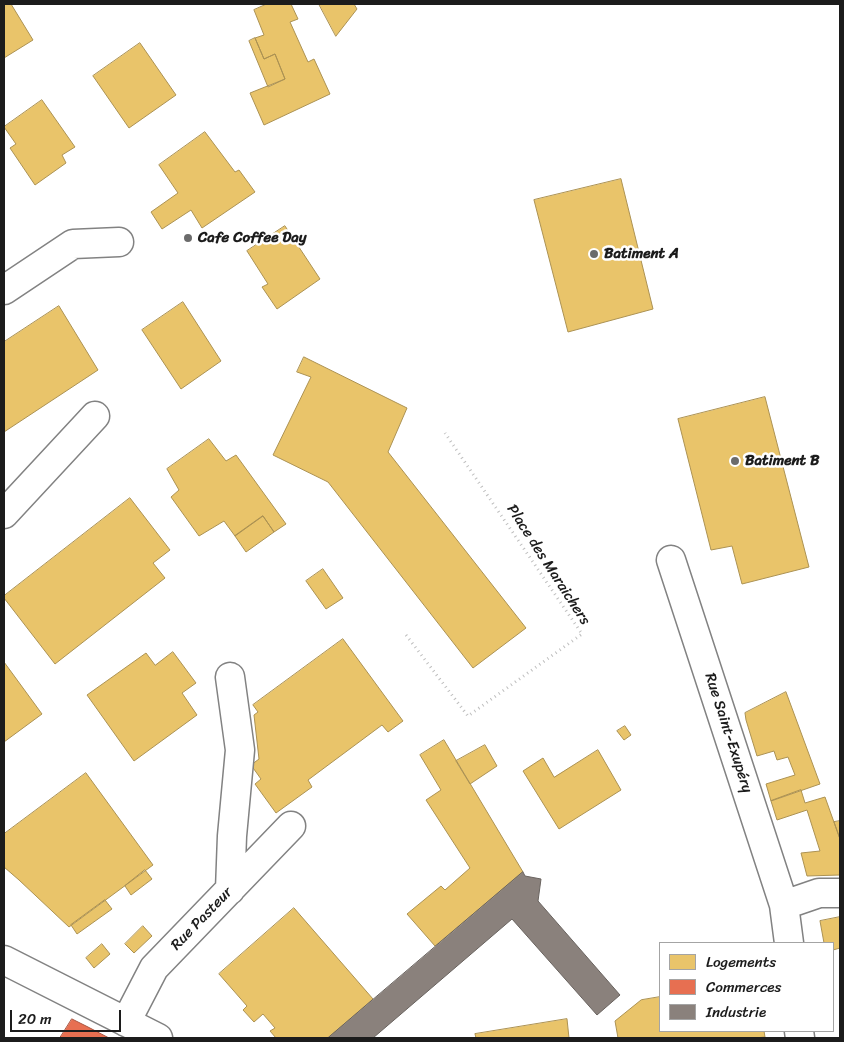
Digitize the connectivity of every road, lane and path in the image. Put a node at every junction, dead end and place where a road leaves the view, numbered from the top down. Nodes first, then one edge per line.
1 (119, 242) dead end
2 (4, 290) edge
3 (95, 416) dead end
4 (445, 433) dead end
5 (4, 514) edge
6 (671, 560) dead end
7 (406, 635) dead end
8 (230, 677) dead end
9 (291, 826) dead end
10 (230, 890) junction
11 (840, 892) edge
12 (784, 904) junction
13 (789, 942) edge
14 (4, 960) edge
15 (126, 1022) junction
16 (158, 1038) edge

1 - 2 street
3 - 5 street
4 - 7 path, Place des Maraichers
6 - 12 street, Rue Saint-Exupéry
8 - 10 street
9 - 10 street, Rue Pasteur
10 - 15 street, Rue Pasteur
11 - 12 street
12 - 13 street, Rue Saint-Exupéry
14 - 15 street
15 - 16 street

